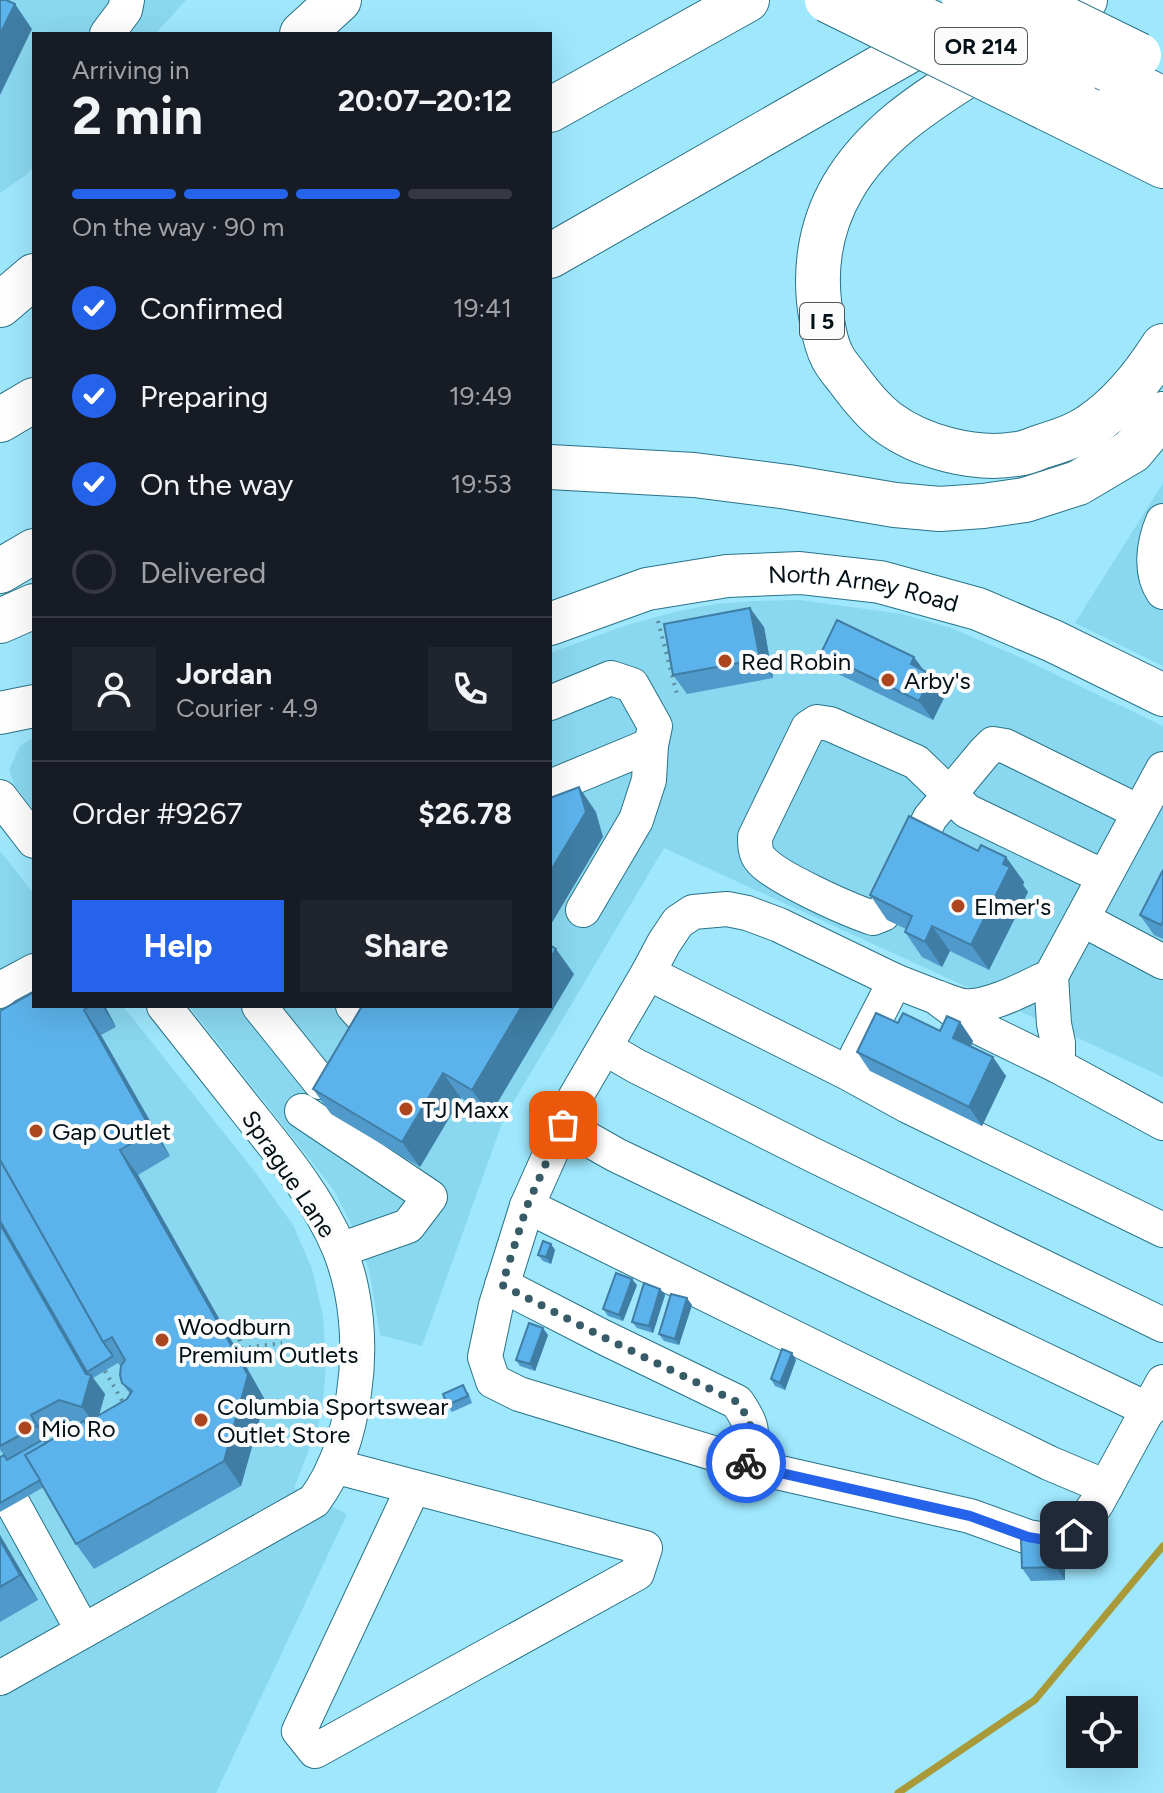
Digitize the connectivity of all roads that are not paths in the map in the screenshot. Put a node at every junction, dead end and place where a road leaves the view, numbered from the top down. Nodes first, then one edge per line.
1 (127, 0) edge
2 (339, 0) edge
3 (690, 0) edge
4 (747, 0) edge
5 (827, 0) edge
6 (887, 0) edge
7 (963, 0) edge
8 (998, 0) edge
9 (1027, 0) edge
10 (1085, 0) edge
11 (108, 32) edge
12 (304, 32) edge
13 (1137, 64) edge
14 (552, 97) edge
15 (1163, 98) edge
16 (1060, 100) junction
17 (552, 109) edge
18 (1163, 135) edge
19 (1163, 166) edge
20 (552, 255) edge
21 (32, 278) edge
22 (0, 305) edge
23 (1163, 346) edge
24 (32, 401) edge
25 (1163, 414) edge
26 (0, 420) edge
27 (552, 467) edge
28 (1163, 521) edge
29 (32, 552) edge
30 (0, 571) edge
31 (1163, 592) edge
32 (32, 607) edge
33 (0, 621) edge
34 (552, 623) edge
35 (1163, 695) edge
36 (552, 702) edge
37 (32, 706) edge
38 (0, 713) edge
39 (651, 745) junction
40 (1163, 769) edge
41 (552, 786) edge
42 (950, 795) junction
43 (0, 797) edge
44 (1149, 808) edge
45 (32, 838) edge
46 (1104, 877) junction
47 (583, 910) dead end
48 (1082, 919) junction
49 (1163, 962) edge
50 (32, 972) edge
51 (648, 973) junction
52 (1051, 976) junction
53 (895, 981) junction
54 (0, 991) edge
55 (936, 997) junction
56 (166, 1008) edge
57 (265, 1008) edge
58 (348, 1035) edge
59 (605, 1048) junction
60 (1058, 1066) junction
61 (848, 1073) junction
62 (302, 1111) junction
63 (1163, 1123) edge
64 (563, 1125) junction
65 (271, 1140) junction
66 (527, 1206) junction
67 (1163, 1230) edge
68 (340, 1250) junction
69 (502, 1285) junction
70 (1163, 1325) edge
71 (1156, 1396) edge
72 (746, 1463) junction
73 (334, 1466) junction
74 (1106, 1487) junction
75 (413, 1488) junction
76 (13, 1504) edge
77 (83, 1631) junction
78 (0, 1678) edge

1 - 11 street
2 - 12 highway
3 - 14 highway
4 - 17 highway
5 - 16 highway, bridge
6 - 16 main road, OR 214, bridge
7 - 13 main road, OR 214, bridge
8 - 20 highway
9 - 13 highway, bridge
10 - 23 highway, I 5
13 - 15 main road
16 - 18 main road
16 - 19 highway
21 - 22 highway
24 - 26 highway
25 - 27 highway
28 - 31 street
29 - 30 highway
32 - 33 highway
34 - 35 main road, North Arney Road
36 - 39 street
37 - 38 main road
39 - 41 street
39 - 47 street
40 - 44 street
42 - 42 street
42 - 44 street
42 - 46 street
43 - 45 street
44 - 46 street
46 - 48 street
48 - 49 street
48 - 52 street
50 - 54 street
51 - 53 street
51 - 59 street
51 - 61 street
52 - 55 street
52 - 60 street
53 - 55 street
53 - 61 street
55 - 60 street
56 - 65 street, Sprague Lane
57 - 58 street
58 - 62 street
59 - 64 street
59 - 70 street
60 - 63 street
61 - 67 street
62 - 65 street
62 - 68 street
64 - 66 street
64 - 71 street
65 - 68 street, Sprague Lane
66 - 69 street
66 - 74 street
68 - 73 street, Sprague Lane
69 - 72 street
69 - 72 street
71 - 74 street
72 - 74 street
73 - 75 street
73 - 77 street, Sprague Lane
75 - 75 street
76 - 77 street
77 - 78 street

